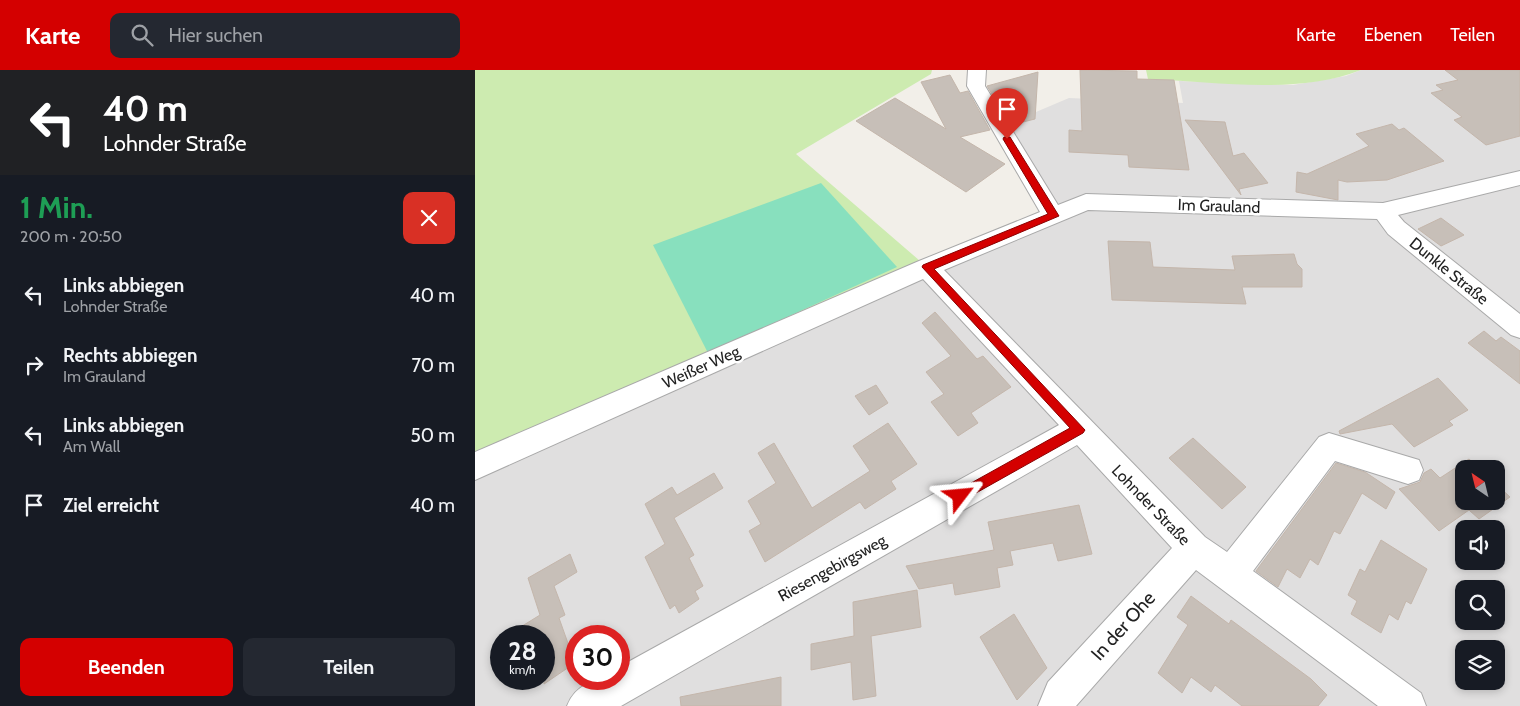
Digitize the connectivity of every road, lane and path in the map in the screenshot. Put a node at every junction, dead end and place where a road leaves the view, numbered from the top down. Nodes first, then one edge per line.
1 (977, 70) edge
2 (1520, 178) edge
3 (1383, 211) junction
4 (1054, 216) junction
5 (927, 267) junction
6 (1520, 328) edge
7 (1079, 430) junction
8 (475, 466) edge
9 (1408, 470) dead end
10 (1194, 548) junction
11 (1230, 575) junction
12 (585, 706) edge
13 (1056, 706) edge
14 (1408, 706) edge

1 - 4 street
2 - 3 street, Im Grauland
3 - 4 street, Im Grauland
3 - 6 street, Dunkle Straße
4 - 5 street, Im Grauland
5 - 7 street, Lohnder Straße
5 - 8 street, Weißer Weg
7 - 10 street, Lohnder Straße
7 - 12 street, Riesengebirgsweg
9 - 11 street
10 - 11 street, Lohnder Straße
10 - 13 street, In der Ohe
11 - 14 street, Lohnder Straße

